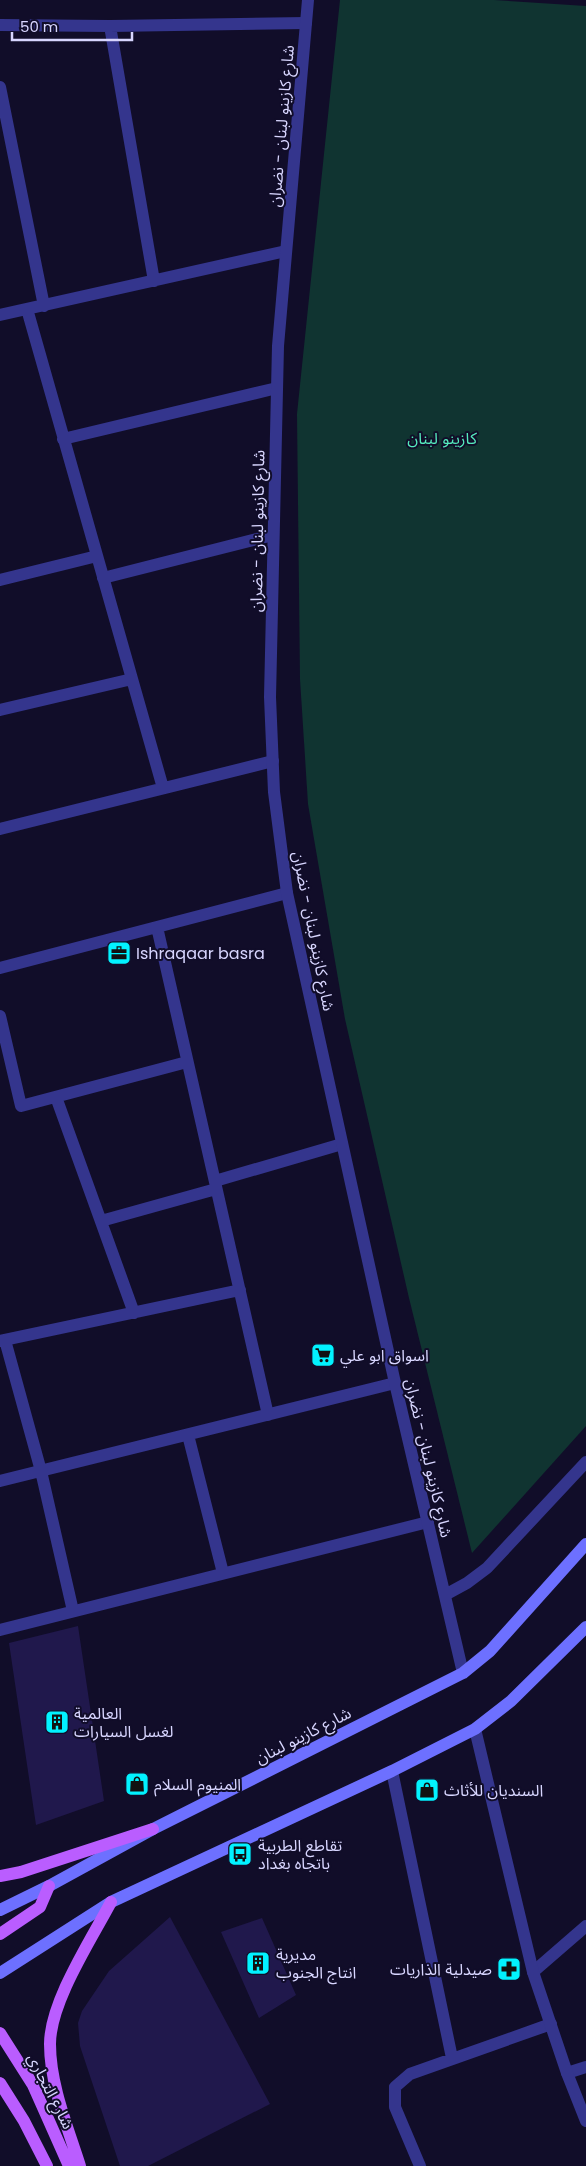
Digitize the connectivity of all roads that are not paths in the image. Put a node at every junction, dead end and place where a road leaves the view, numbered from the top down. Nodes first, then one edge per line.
1 (308, 0) edge
2 (306, 22) junction
3 (0, 25) edge
4 (110, 26) junction
5 (0, 87) edge
6 (286, 251) junction
7 (154, 281) junction
8 (44, 306) junction
9 (27, 309) junction
10 (0, 315) edge
11 (277, 388) junction
12 (63, 440) junction
13 (274, 535) junction
14 (97, 556) junction
15 (103, 578) junction
16 (0, 580) edge
17 (132, 679) junction
18 (0, 710) edge
19 (272, 761) junction
20 (163, 788) junction
21 (0, 829) edge
22 (287, 893) junction
23 (157, 927) junction
24 (0, 968) edge
25 (0, 1016) edge
26 (187, 1062) junction
27 (56, 1097) junction
28 (342, 1144) junction
29 (216, 1185) junction
30 (101, 1221) junction
31 (240, 1290) junction
32 (134, 1313) junction
33 (2, 1340) edge
34 (395, 1383) junction
35 (268, 1414) junction
36 (188, 1434) junction
37 (586, 1462) edge
38 (41, 1471) junction
39 (0, 1481) edge
40 (428, 1522) junction
41 (586, 1544) edge
42 (224, 1573) junction
43 (445, 1595) junction
44 (72, 1611) junction
45 (586, 1626) edge
46 (0, 1630) edge
47 (463, 1673) junction
48 (475, 1729) junction
49 (392, 1771) junction
50 (153, 1829) junction
51 (0, 1876) edge
52 (49, 1886) junction
53 (111, 1902) junction
54 (0, 1910) edge
55 (586, 1926) edge
56 (0, 1934) edge
57 (533, 1972) junction
58 (0, 1973) edge
59 (551, 2024) junction
60 (0, 2033) edge
61 (452, 2058) junction
62 (586, 2067) edge
63 (567, 2074) junction
64 (0, 2083) edge
65 (586, 2121) edge
66 (47, 2166) edge
67 (69, 2166) edge
68 (80, 2166) edge
69 (420, 2166) edge

1 - 2 street, شارع كازينو لبنان - نضران
2 - 4 street
2 - 6 street, شارع كازينو لبنان - نضران
3 - 4 street
4 - 7 street
5 - 8 street
6 - 7 street
6 - 11 street, شارع كازينو لبنان - نضران
7 - 8 street
8 - 9 street
9 - 10 street
9 - 12 street
11 - 12 street
11 - 13 street, شارع كازينو لبنان - نضران
12 - 14 street
13 - 15 street
13 - 19 street, شارع كازينو لبنان - نضران
14 - 15 street
14 - 16 street
15 - 17 street
17 - 18 street
17 - 20 street
19 - 20 street
19 - 22 street, شارع كازينو لبنان - نضران
20 - 21 street
22 - 23 street
22 - 28 street, شارع كازينو لبنان - نضران
23 - 24 street
23 - 26 street
25 - 27 street
26 - 27 street
26 - 29 street
27 - 30 street
28 - 29 street
28 - 34 street, شارع كازينو لبنان - نضران
29 - 30 street
29 - 31 street
30 - 32 street
31 - 32 street
31 - 35 street
32 - 33 street
33 - 38 street
34 - 35 street
34 - 40 street, شارع كازينو لبنان - نضران
35 - 36 street
36 - 38 street
36 - 42 street
37 - 43 street
38 - 39 street
38 - 44 street
40 - 42 street
40 - 43 street, شارع كازينو لبنان - نضران
41 - 47 main road, شارع كازينو لبنان
42 - 44 street
43 - 47 street, شارع كازينو لبنان - نضران
44 - 46 street
45 - 48 main road
47 - 50 main road, شارع كازينو لبنان
48 - 49 main road
48 - 57 street
49 - 53 main road
49 - 61 street
50 - 51 main road
50 - 52 main road, شارع كازينو لبنان
52 - 54 main road, شارع كازينو لبنان
52 - 56 main road
53 - 58 main road
53 - 68 main road
55 - 57 street
57 - 59 street
59 - 61 street
59 - 63 street
60 - 67 main road, شارع التجاري
61 - 69 street
62 - 63 street
63 - 65 street
64 - 66 main road

